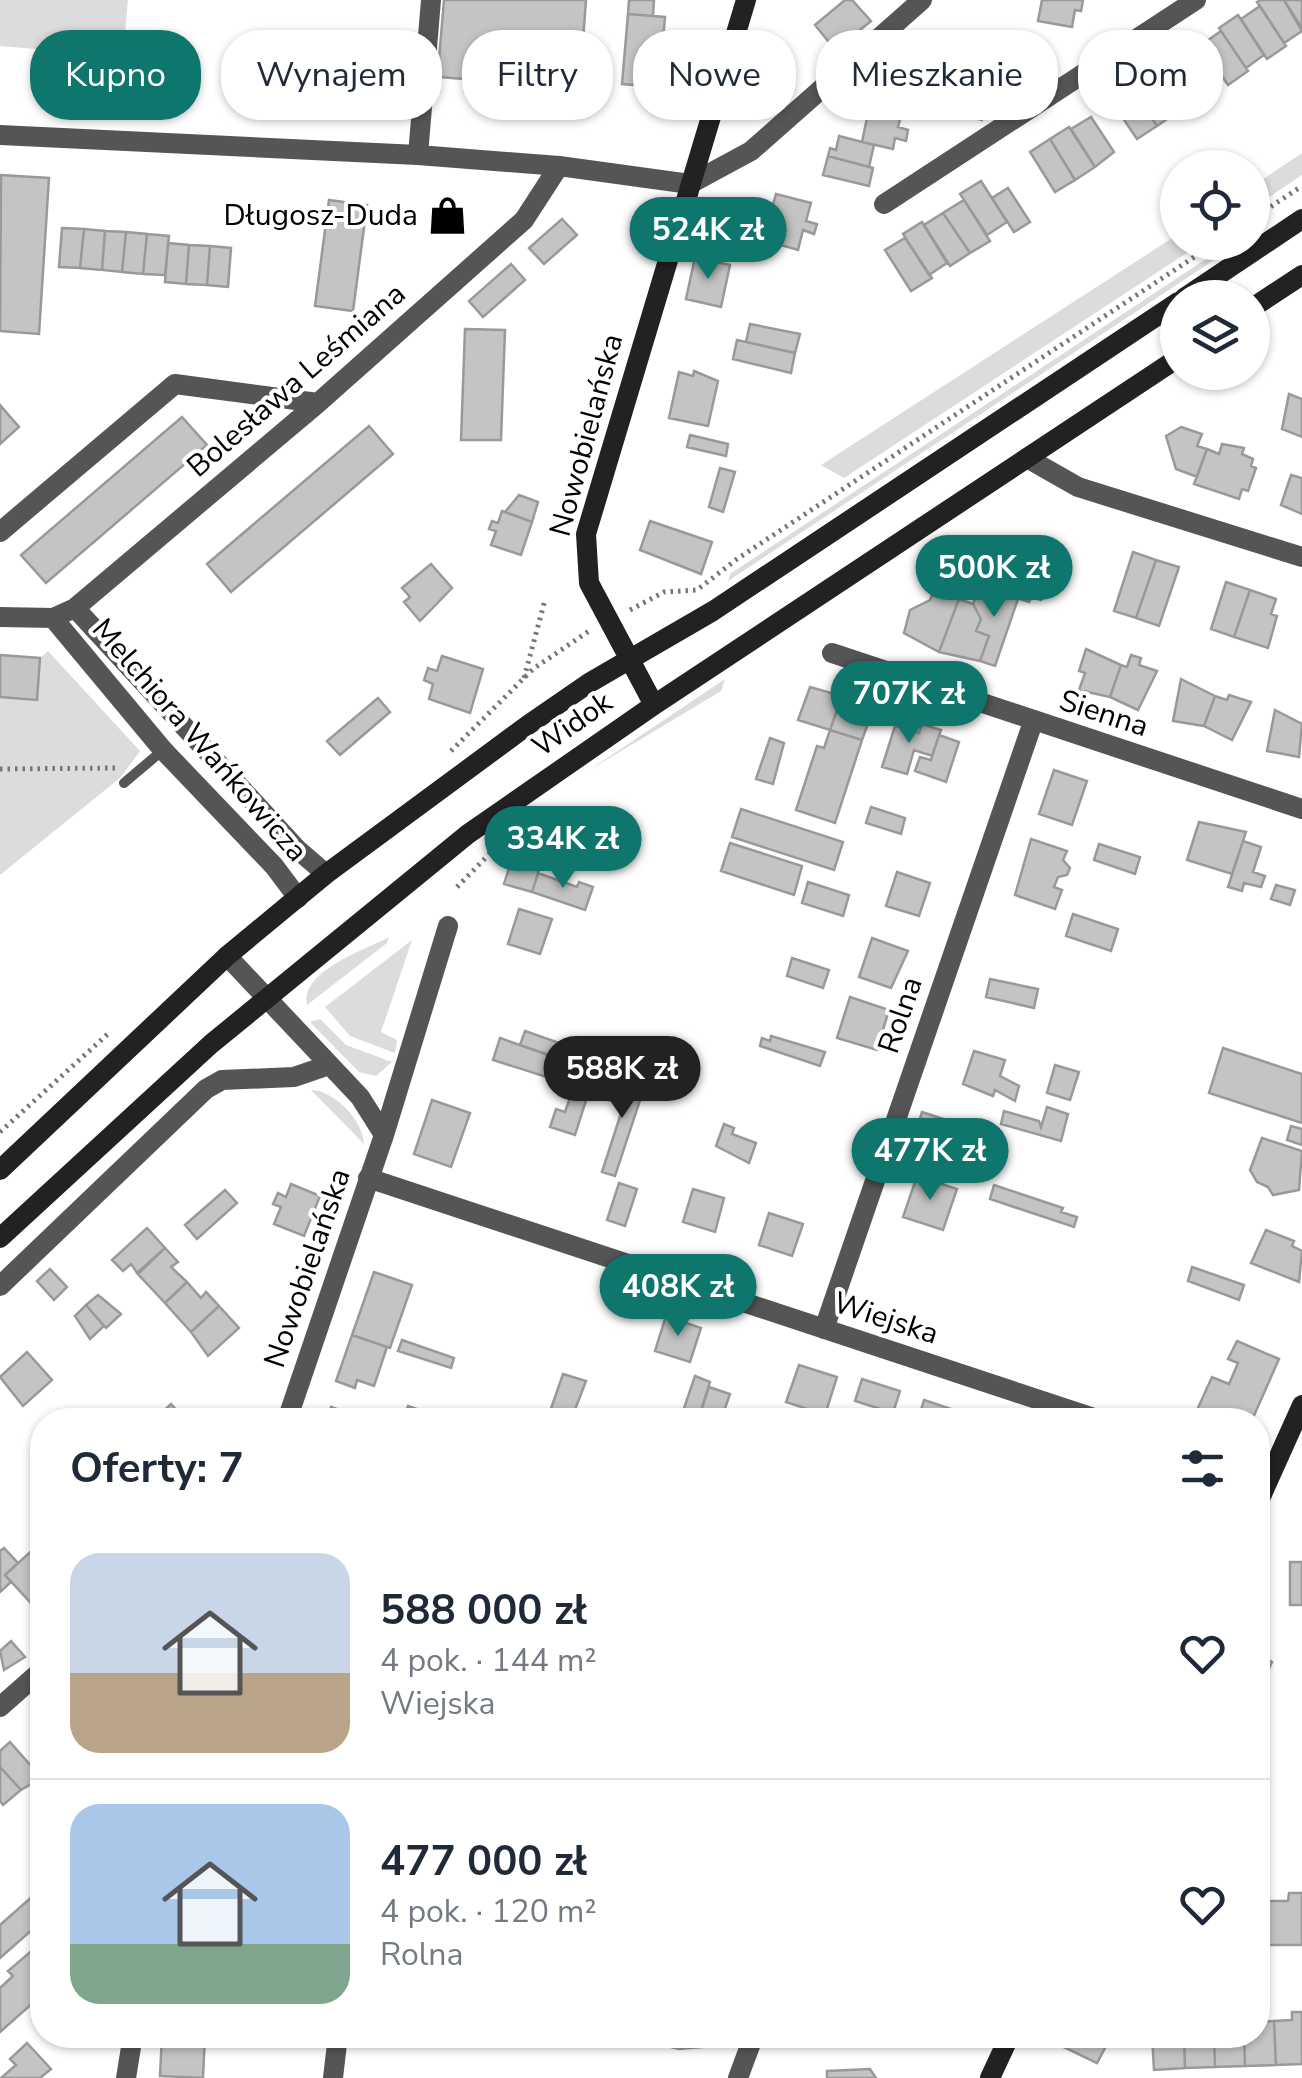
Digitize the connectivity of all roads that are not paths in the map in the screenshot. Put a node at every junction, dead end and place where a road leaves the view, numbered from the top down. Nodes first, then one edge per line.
1 (431, 0) edge
2 (746, 0) edge
3 (922, 0) edge
4 (1196, 0) edge
5 (0, 135) edge
6 (418, 155) junction
7 (559, 166) junction
8 (690, 184) junction
9 (884, 204) dead end
10 (1302, 220) edge
11 (1302, 275) edge
12 (1211, 280) edge
13 (1270, 296) edge
14 (1160, 314) edge
15 (1160, 370) edge
16 (318, 403) junction
17 (1027, 458) junction
18 (0, 532) edge
19 (1302, 556) edge
20 (75, 608) junction
21 (0, 617) edge
22 (53, 618) junction
23 (832, 654) dead end
24 (628, 660) junction
25 (654, 704) junction
26 (1033, 722) junction
27 (162, 750) junction
28 (124, 783) dead end
29 (1302, 809) edge
30 (326, 874) junction
31 (298, 898) junction
32 (448, 926) dead end
33 (226, 956) junction
34 (266, 1000) junction
35 (330, 1065) junction
36 (384, 1135) junction
37 (0, 1170) edge
38 (368, 1178) junction
39 (0, 1238) edge
40 (0, 1286) edge
41 (824, 1329) junction
42 (1302, 1406) edge
43 (291, 1408) edge
44 (1064, 1408) edge
45 (1270, 1464) edge
46 (30, 1681) edge
47 (0, 1707) edge
48 (131, 2048) edge
49 (336, 2048) edge
50 (749, 2048) edge
51 (1004, 2048) edge
52 (126, 2078) edge
53 (333, 2078) edge
54 (738, 2078) edge
55 (990, 2078) edge

1 - 6 street
2 - 8 main road, Nowobielańska
3 - 8 street
4 - 9 street
5 - 6 street
6 - 7 street
7 - 8 street
7 - 16 street, Bolesława Leśmiana
8 - 24 main road, Nowobielańska
10 - 12 main road
11 - 13 main road
14 - 24 main road, Widok
15 - 17 main road, Widok
16 - 18 street
16 - 20 street, Bolesława Leśmiana
17 - 19 street
17 - 25 main road, Widok
20 - 22 street, Bolesława Leśmiana
20 - 30 street, Melchiora Wańkowicza
21 - 22 street, Melchiora Wańkowicza
22 - 27 street, Melchiora Wańkowicza
23 - 26 street, Sienna
24 - 25 main road, Nowobielańska
24 - 30 main road, Widok
25 - 34 main road, Widok
26 - 29 street, Sienna
26 - 41 street, Rolna
27 - 28 lane
27 - 31 street, Melchiora Wańkowicza
30 - 31 main road, Widok
31 - 33 main road, Widok
32 - 36 street, Nowobielańska
33 - 34 street
33 - 37 main road, Widok
34 - 35 street
34 - 39 main road, Widok
35 - 36 street
35 - 40 street
36 - 38 street, Nowobielańska
38 - 41 street, Wiejska
38 - 43 street, Nowobielańska
41 - 44 street, Wiejska
42 - 45 main road
46 - 47 street
48 - 52 street
49 - 53 street
50 - 54 street
51 - 55 main road

